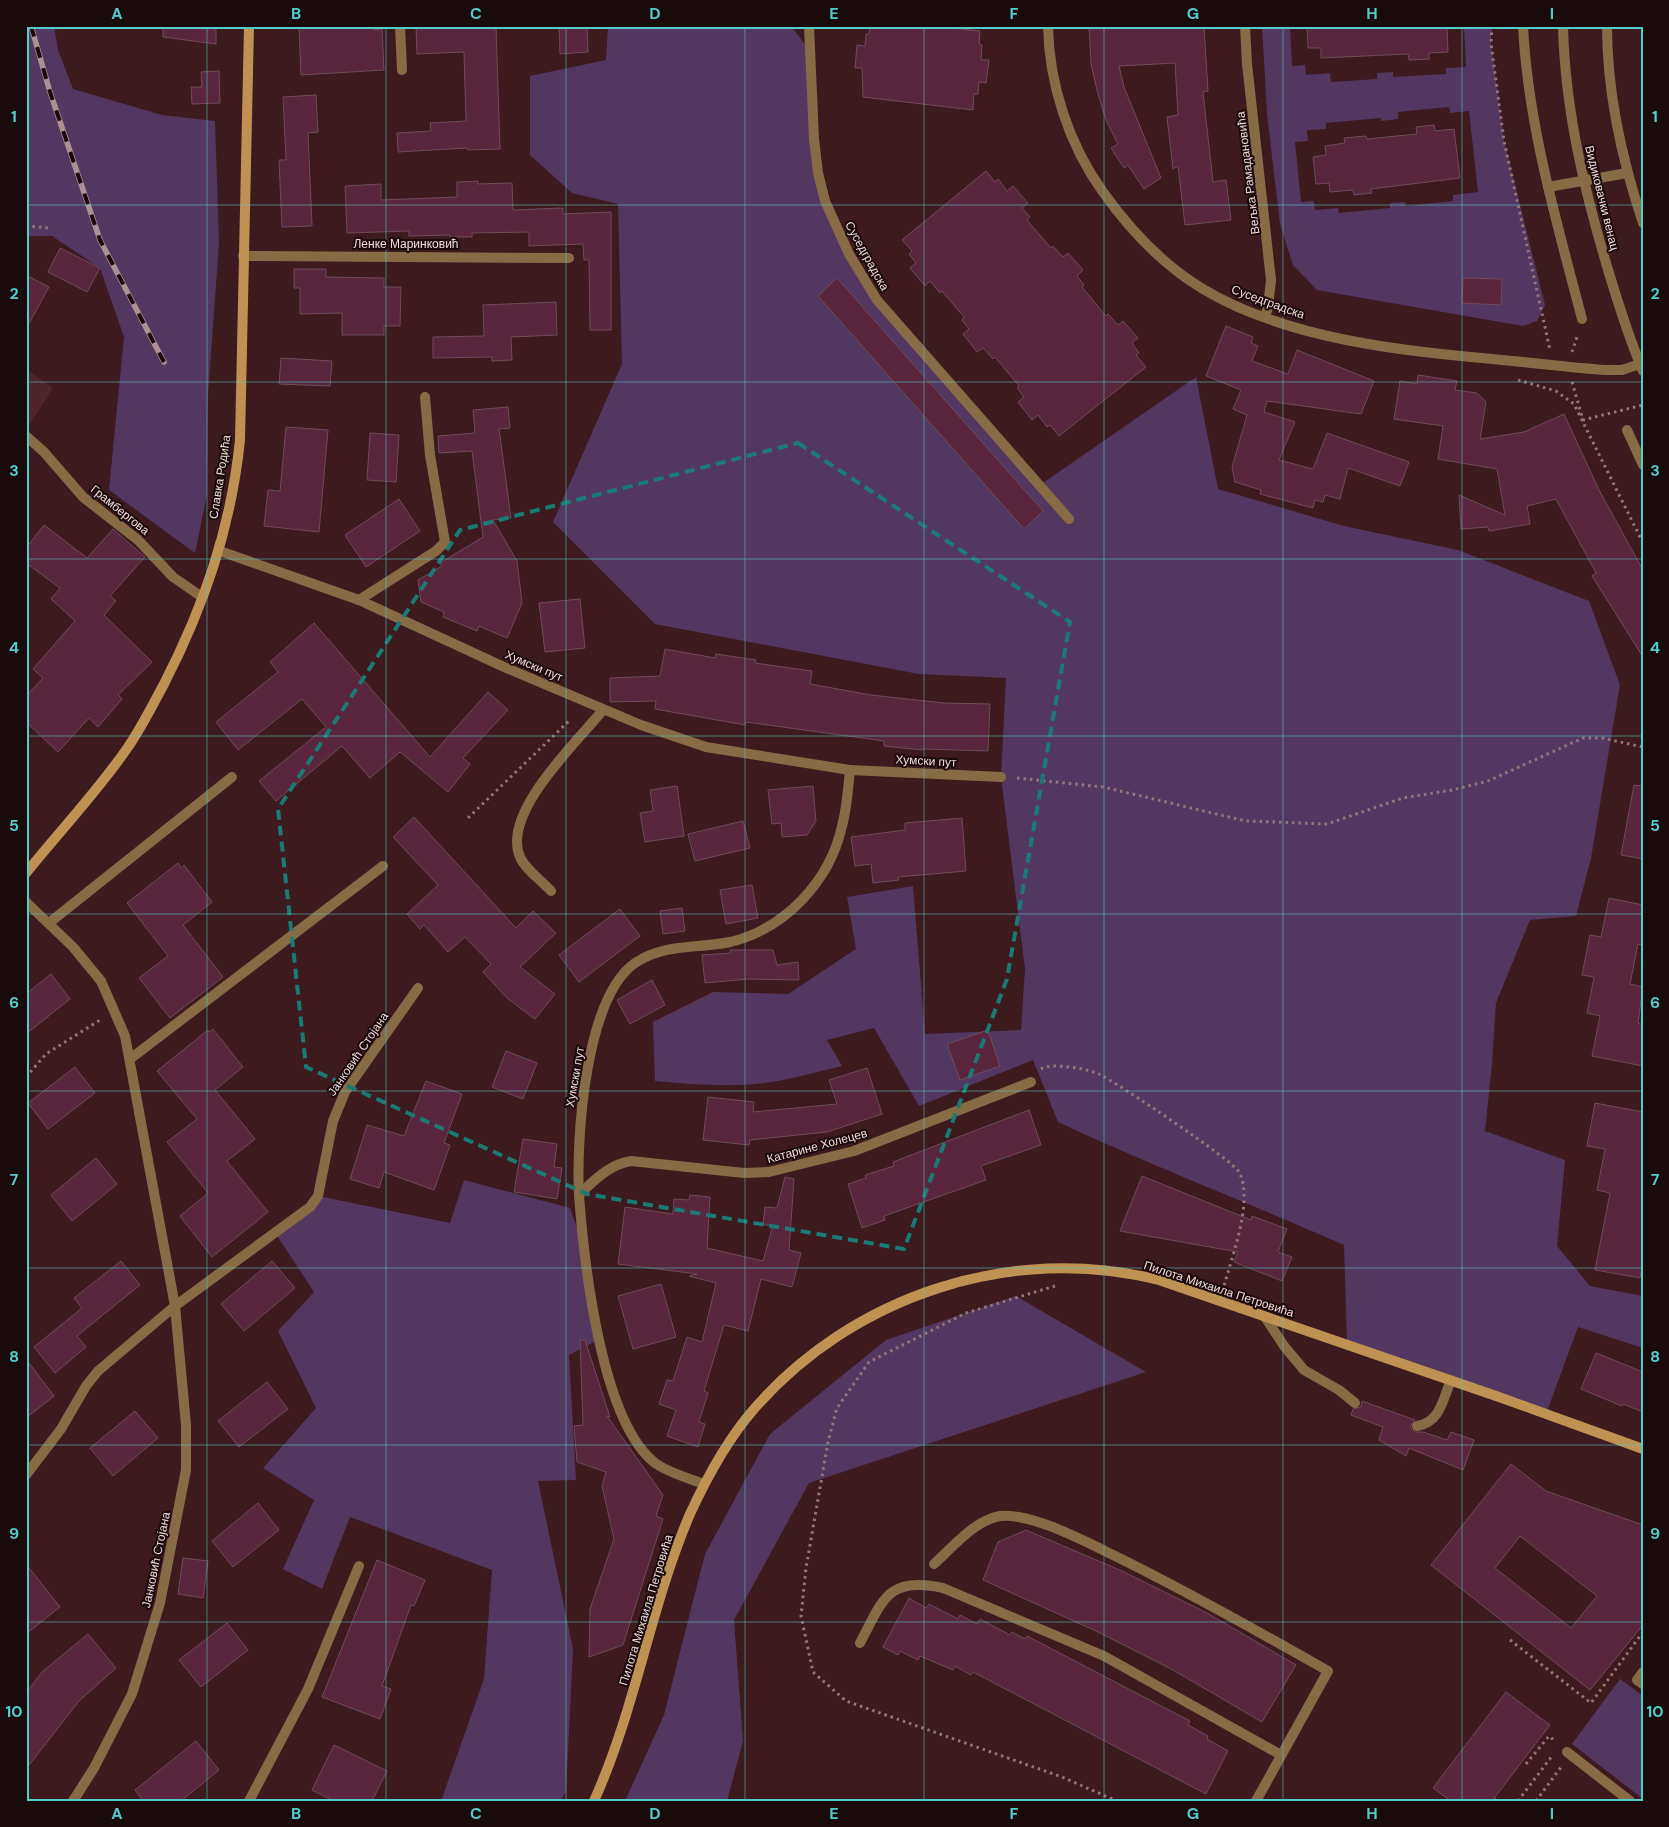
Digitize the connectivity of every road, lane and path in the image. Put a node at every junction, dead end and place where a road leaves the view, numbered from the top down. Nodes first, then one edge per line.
1 (249, 26) edge
2 (400, 26) edge
3 (809, 26) edge
4 (1048, 26) edge
5 (1245, 26) edge
6 (1492, 26) edge
7 (1523, 26) edge
8 (1563, 26) edge
9 (1607, 26) edge
10 (402, 70) dead end
11 (1627, 173) junction
12 (1584, 182) junction
13 (1548, 187) junction
14 (1643, 223) edge
15 (26, 226) edge
16 (49, 228) dead end
17 (243, 256) junction
18 (569, 258) dead end
19 (1265, 317) junction
20 (1582, 319) dead end
21 (1554, 366) junction
22 (1641, 367) edge
23 (1541, 384) dead end
24 (425, 397) dead end
25 (1643, 405) edge
26 (1583, 420) junction
27 (1627, 430) dead end
28 (26, 436) edge
29 (1643, 465) edge
30 (1069, 519) dead end
31 (1643, 543) edge
32 (220, 551) junction
33 (202, 597) junction
34 (359, 600) junction
35 (588, 703) junction
36 (604, 710) junction
37 (1643, 747) edge
38 (850, 770) junction
39 (1001, 776) joint
40 (232, 777) dead end
41 (468, 818) dead end
42 (383, 866) dead end
43 (26, 873) edge
44 (551, 891) dead end
45 (26, 902) edge
46 (49, 923) junction
47 (418, 988) dead end
48 (115, 1011) junction
49 (130, 1059) junction
50 (26, 1077) edge
51 (1027, 1084) joint
52 (579, 1196) junction
53 (1061, 1284) dead end
54 (1224, 1286) dead end
55 (175, 1306) junction
56 (1264, 1316) junction
57 (1451, 1380) junction
58 (1355, 1403) dead end
59 (1417, 1426) dead end
60 (1643, 1449) edge
61 (26, 1475) edge
62 (704, 1484) junction
63 (934, 1564) dead end
64 (359, 1566) dead end
65 (1643, 1632) edge
66 (1510, 1640) dead end
67 (860, 1643) dead end
68 (1643, 1672) edge
69 (1643, 1684) edge
70 (1566, 1750) junction
71 (1281, 1755) junction
72 (1526, 1764) dead end
73 (73, 1801) edge
74 (249, 1801) edge
75 (594, 1801) edge
76 (1117, 1801) edge
77 (1256, 1801) edge
78 (1518, 1801) edge
79 (1536, 1801) edge
80 (1630, 1801) edge

1 - 17 main road, Славка Родића
2 - 10 street
3 - 30 street, Суседградска
4 - 19 street, Суседградска
5 - 19 street, Вељка Рамадановића
6 - 21 path
7 - 13 street
8 - 12 street, Видиковачки венац
9 - 11 street
11 - 12 street
11 - 14 street
12 - 13 street
12 - 22 street, Видиковачки венац
13 - 20 street
15 - 16 path
17 - 18 street, Ленке Маринковић
17 - 32 main road, Славка Родића
19 - 21 street, Суседградска
21 - 22 street, Суседградска
23 - 26 path
24 - 34 street
25 - 26 path
26 - 31 path
27 - 29 street
28 - 33 street, Грамбергова
32 - 33 main road, Славка Родића
32 - 34 street, Хумски пут
33 - 43 main road, Славка Родића
34 - 35 street, Хумски пут
35 - 36 street, Хумски пут
35 - 41 path
36 - 38 street, Хумски пут
36 - 44 street
37 - 39 path
38 - 39 street, Хумски пут
38 - 52 street, Хумски пут
40 - 46 street
42 - 49 street
45 - 46 street, Јанковић Стојана
46 - 48 street, Јанковић Стојана
47 - 55 street, Јанковић Стојана
48 - 49 street, Јанковић Стојана
48 - 50 path
49 - 55 street, Јанковић Стојана
51 - 52 street, Катарине Холецев
51 - 54 path
52 - 62 street, Хумски пут
53 - 76 path
55 - 61 street
55 - 73 street, Јанковић Стојана
56 - 57 main road, Пилота Михаила Петровића
56 - 58 street
56 - 62 main road, Пилота Михаила Петровића
57 - 59 street
57 - 60 main road, Пилота Михаила Петровића
62 - 75 main road, Пилота Михаила Петровића
63 - 71 street
64 - 74 street
65 - 66 path
67 - 71 street
68 - 69 street
70 - 72 path
70 - 78 path
70 - 79 path
70 - 80 street
71 - 77 street

